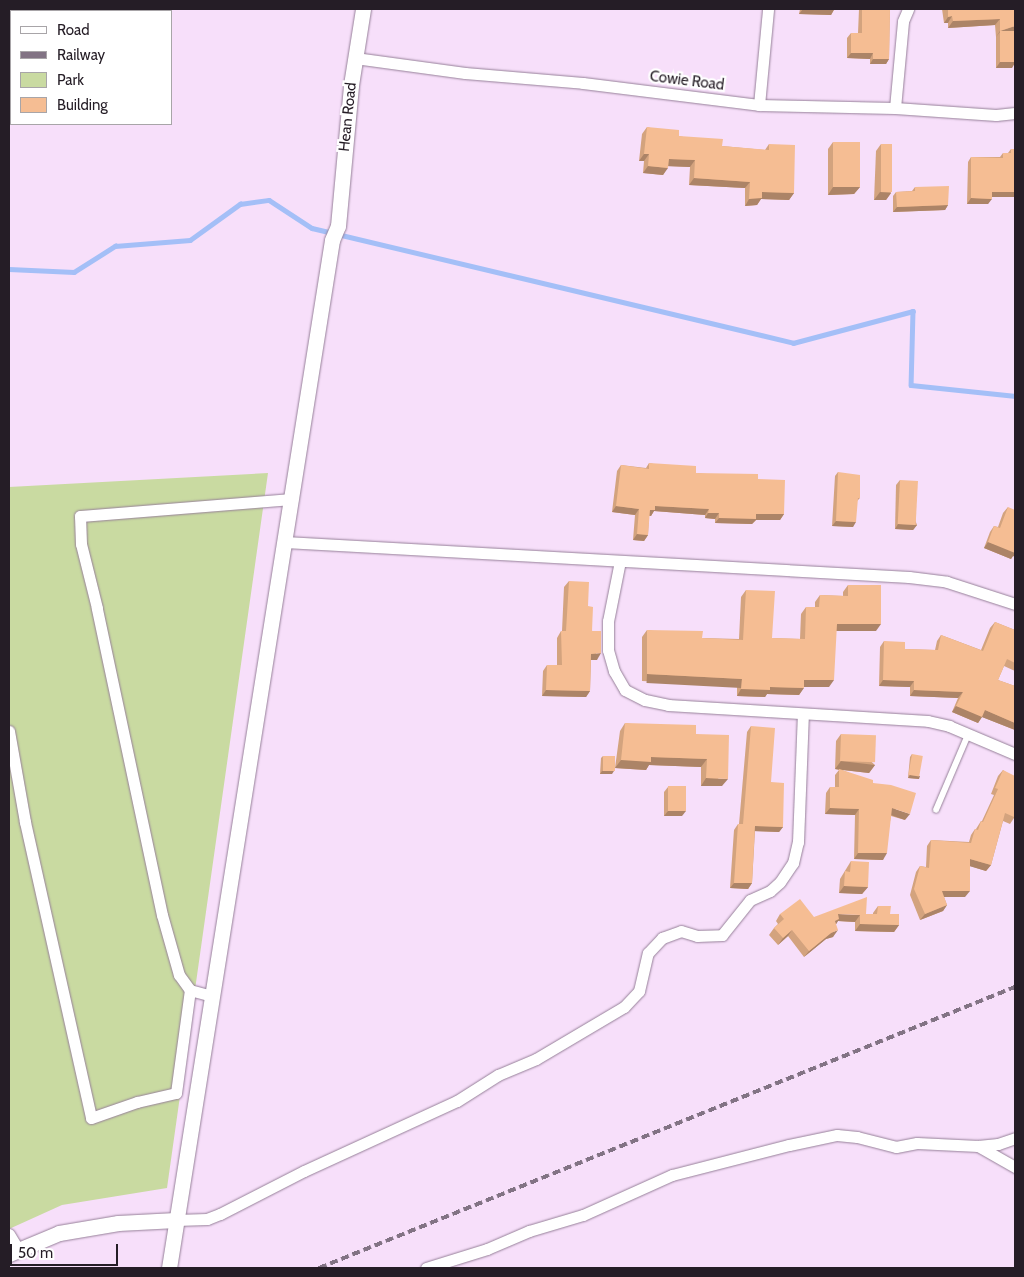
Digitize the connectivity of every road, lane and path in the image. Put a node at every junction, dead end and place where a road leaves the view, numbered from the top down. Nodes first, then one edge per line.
1 (363, 9) edge
2 (768, 9) edge
3 (908, 9) edge
4 (355, 58) junction
5 (759, 105) junction
6 (895, 108) junction
7 (1015, 113) edge
8 (292, 498) junction
9 (285, 542) junction
10 (620, 561) junction
11 (1015, 604) edge
12 (803, 714) junction
13 (9, 732) edge
14 (968, 735) junction
15 (1015, 754) edge
16 (936, 810) dead end
17 (190, 990) junction
18 (212, 996) junction
19 (1015, 1138) edge
20 (978, 1146) junction
21 (1015, 1168) edge
22 (176, 1220) junction
23 (9, 1234) edge
24 (14, 1252) edge
25 (169, 1268) edge
26 (426, 1268) edge

1 - 4 street, Hean Road
2 - 5 street
3 - 6 street
4 - 5 street, Cowie Road
4 - 8 street, Hean Road
5 - 6 street, Cowie Road
6 - 7 street, Cowie Road
8 - 9 street, Hean Road
8 - 17 street
9 - 10 street
9 - 18 street, Hean Road
10 - 11 street
10 - 12 street
12 - 14 street
12 - 22 street
13 - 17 street
14 - 15 street
14 - 16 lane
17 - 18 street
18 - 22 street, Hean Road
19 - 20 street
20 - 21 street
20 - 26 street
22 - 24 street
22 - 25 street, Hean Road
23 - 24 street

